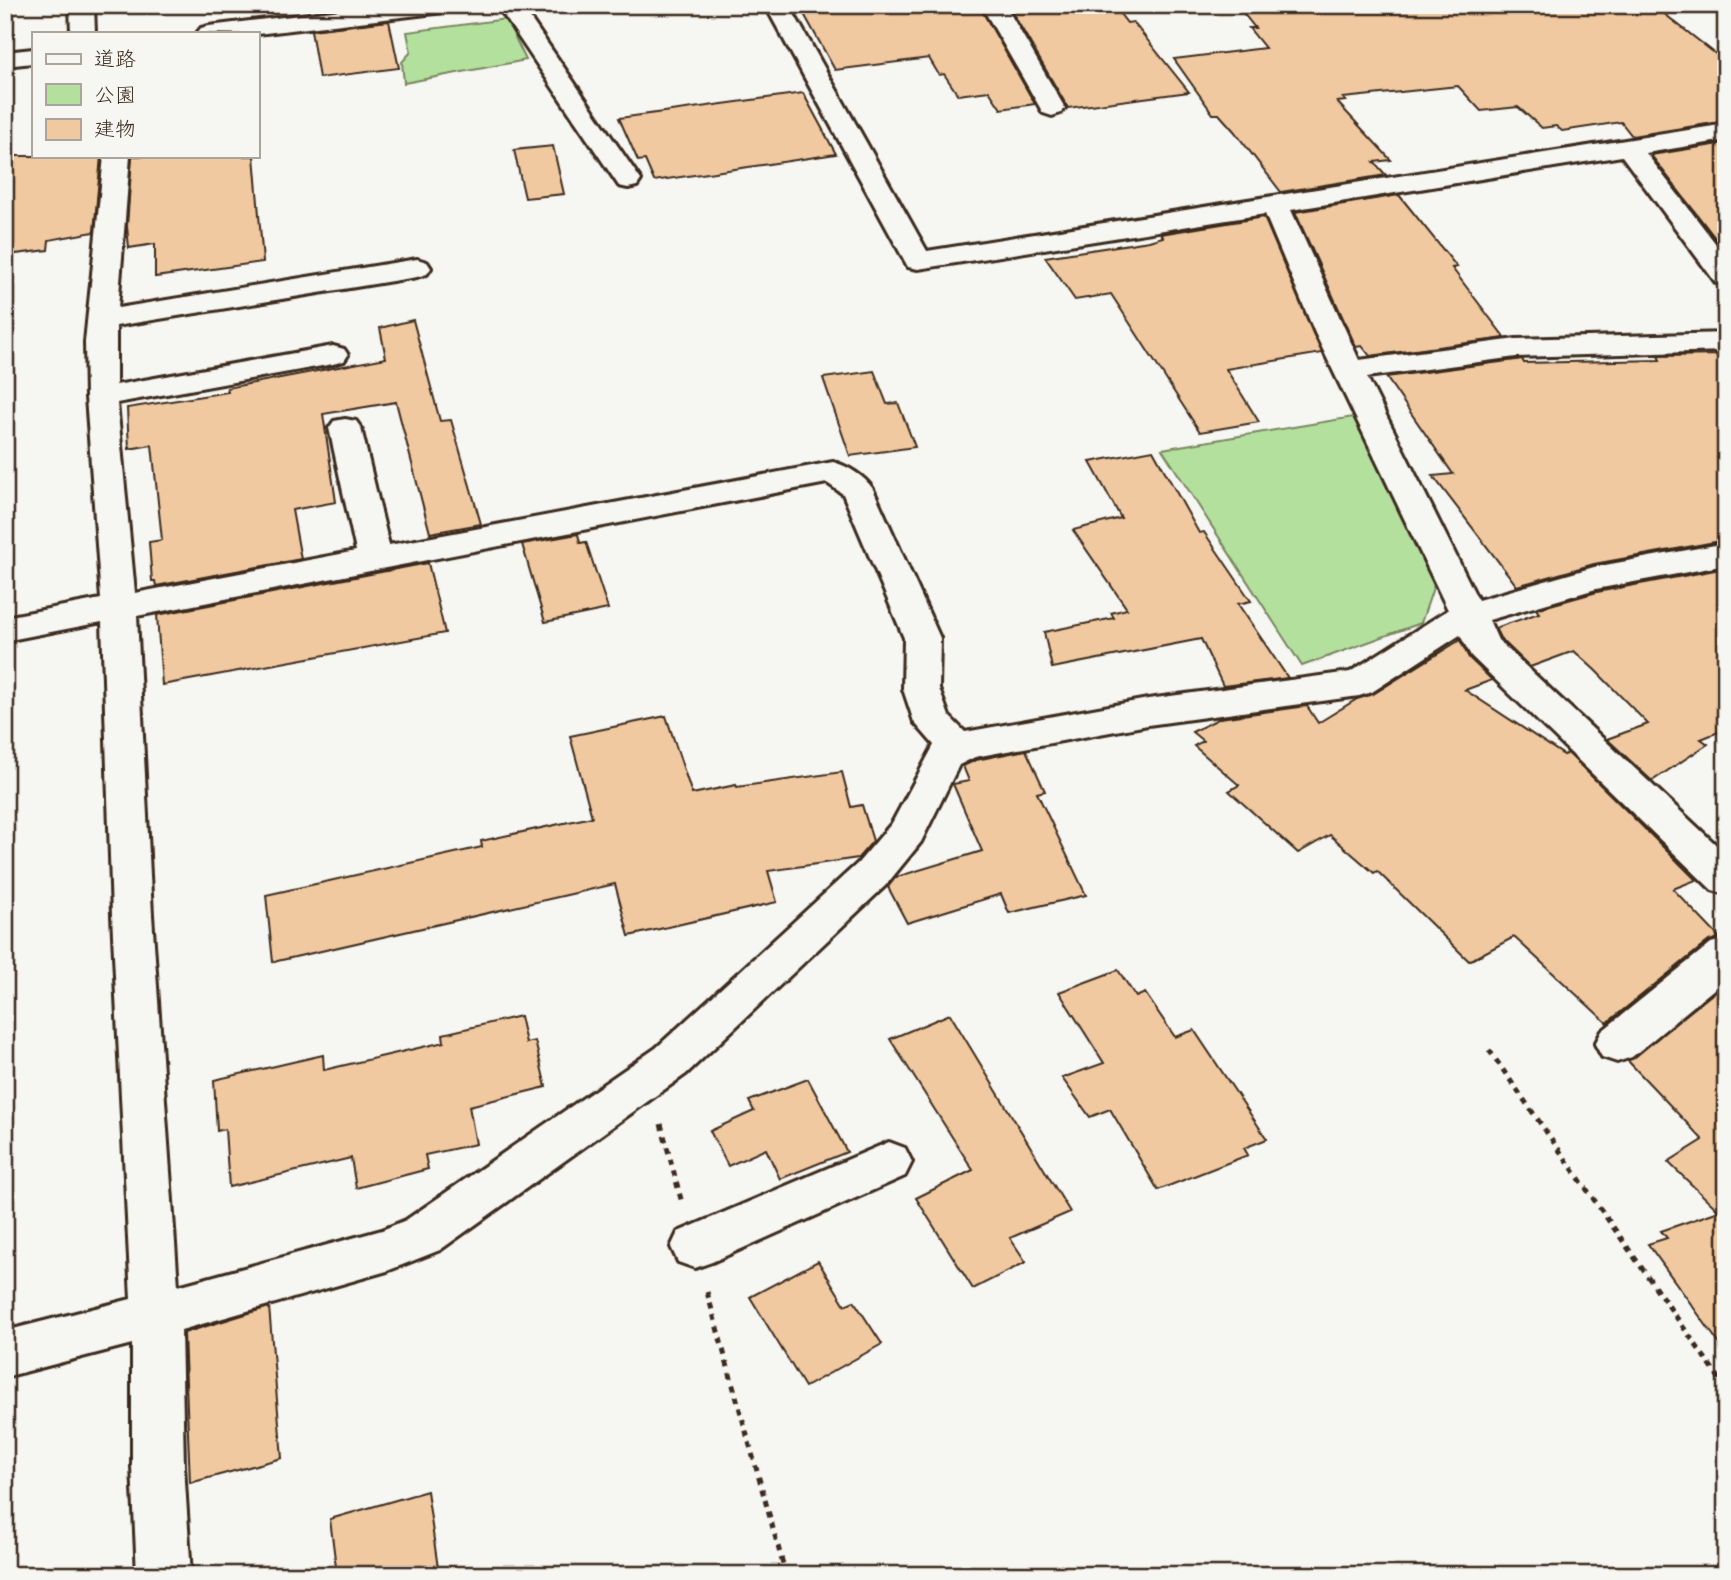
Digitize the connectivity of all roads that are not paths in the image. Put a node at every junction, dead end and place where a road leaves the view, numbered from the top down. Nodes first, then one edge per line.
1 (82, 5) edge
2 (444, 5) edge
3 (509, 5) edge
4 (777, 5) edge
5 (992, 5) edge
6 (83, 32) edge
7 (217, 32) edge
8 (32, 56) edge
9 (5, 60) edge
10 (1052, 108) dead end
11 (1726, 132) edge
12 (1629, 148) junction
13 (117, 158) edge
14 (628, 180) dead end
15 (1275, 204) junction
16 (417, 268) dead end
17 (1726, 277) edge
18 (101, 320) junction
19 (1726, 342) edge
20 (333, 355) dead end
21 (1348, 371) junction
22 (101, 397) junction
23 (345, 428) dead end
24 (1726, 554) edge
25 (376, 560) junction
26 (120, 609) junction
27 (1466, 615) junction
28 (5, 629) edge
29 (959, 748) junction
30 (1726, 880) edge
31 (1726, 955) edge
32 (1617, 1044) dead end
33 (888, 1162) dead end
34 (695, 1247) road end
35 (156, 1315) junction
36 (5, 1353) edge
37 (164, 1575) edge

1 - 6 street
2 - 7 street
3 - 14 street
4 - 15 street
5 - 10 street
8 - 9 street
11 - 12 street
12 - 15 street
12 - 17 street
13 - 18 street
15 - 21 street
16 - 18 street
18 - 22 street
19 - 21 street
20 - 22 street
21 - 27 street
22 - 26 street
23 - 25 street
24 - 27 street
25 - 26 street
25 - 29 street
26 - 28 street
26 - 35 street
27 - 29 street
27 - 30 street
29 - 35 street
31 - 32 street
33 - 34 street
35 - 36 street
35 - 37 street

